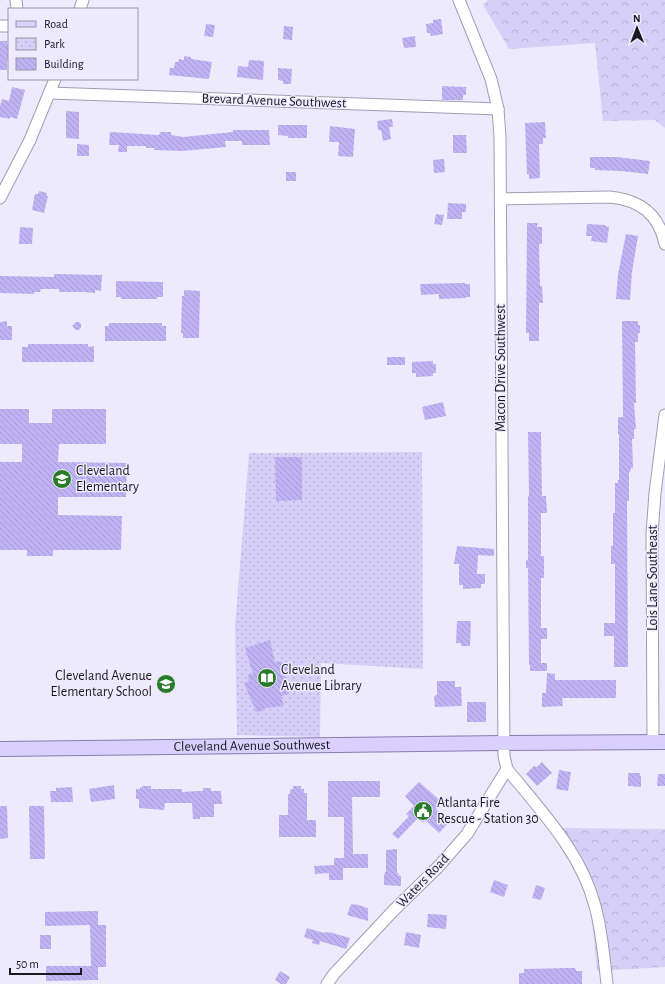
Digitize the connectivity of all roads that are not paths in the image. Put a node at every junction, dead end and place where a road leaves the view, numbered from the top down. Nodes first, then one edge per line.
1 (459, 0) edge
2 (55, 80) edge
3 (50, 93) junction
4 (498, 109) junction
5 (0, 198) edge
6 (501, 199) junction
7 (665, 244) edge
8 (665, 415) edge
9 (659, 742) edge
10 (503, 743) junction
11 (0, 749) edge
12 (507, 769) junction
13 (327, 984) edge
14 (607, 984) edge

1 - 4 street, Macon Drive Southwest
2 - 3 street
3 - 4 street, Brevard Avenue Southwest
3 - 5 street
4 - 6 street, Macon Drive Southwest
6 - 7 street
6 - 10 street, Macon Drive Southwest
8 - 9 street, Lois Lane Southeast
9 - 10 main road, Cleveland Avenue Southwest
10 - 11 main road, Cleveland Avenue Southwest
10 - 12 street, Macon Drive Southwest
12 - 13 street, Waters Road
12 - 14 street

